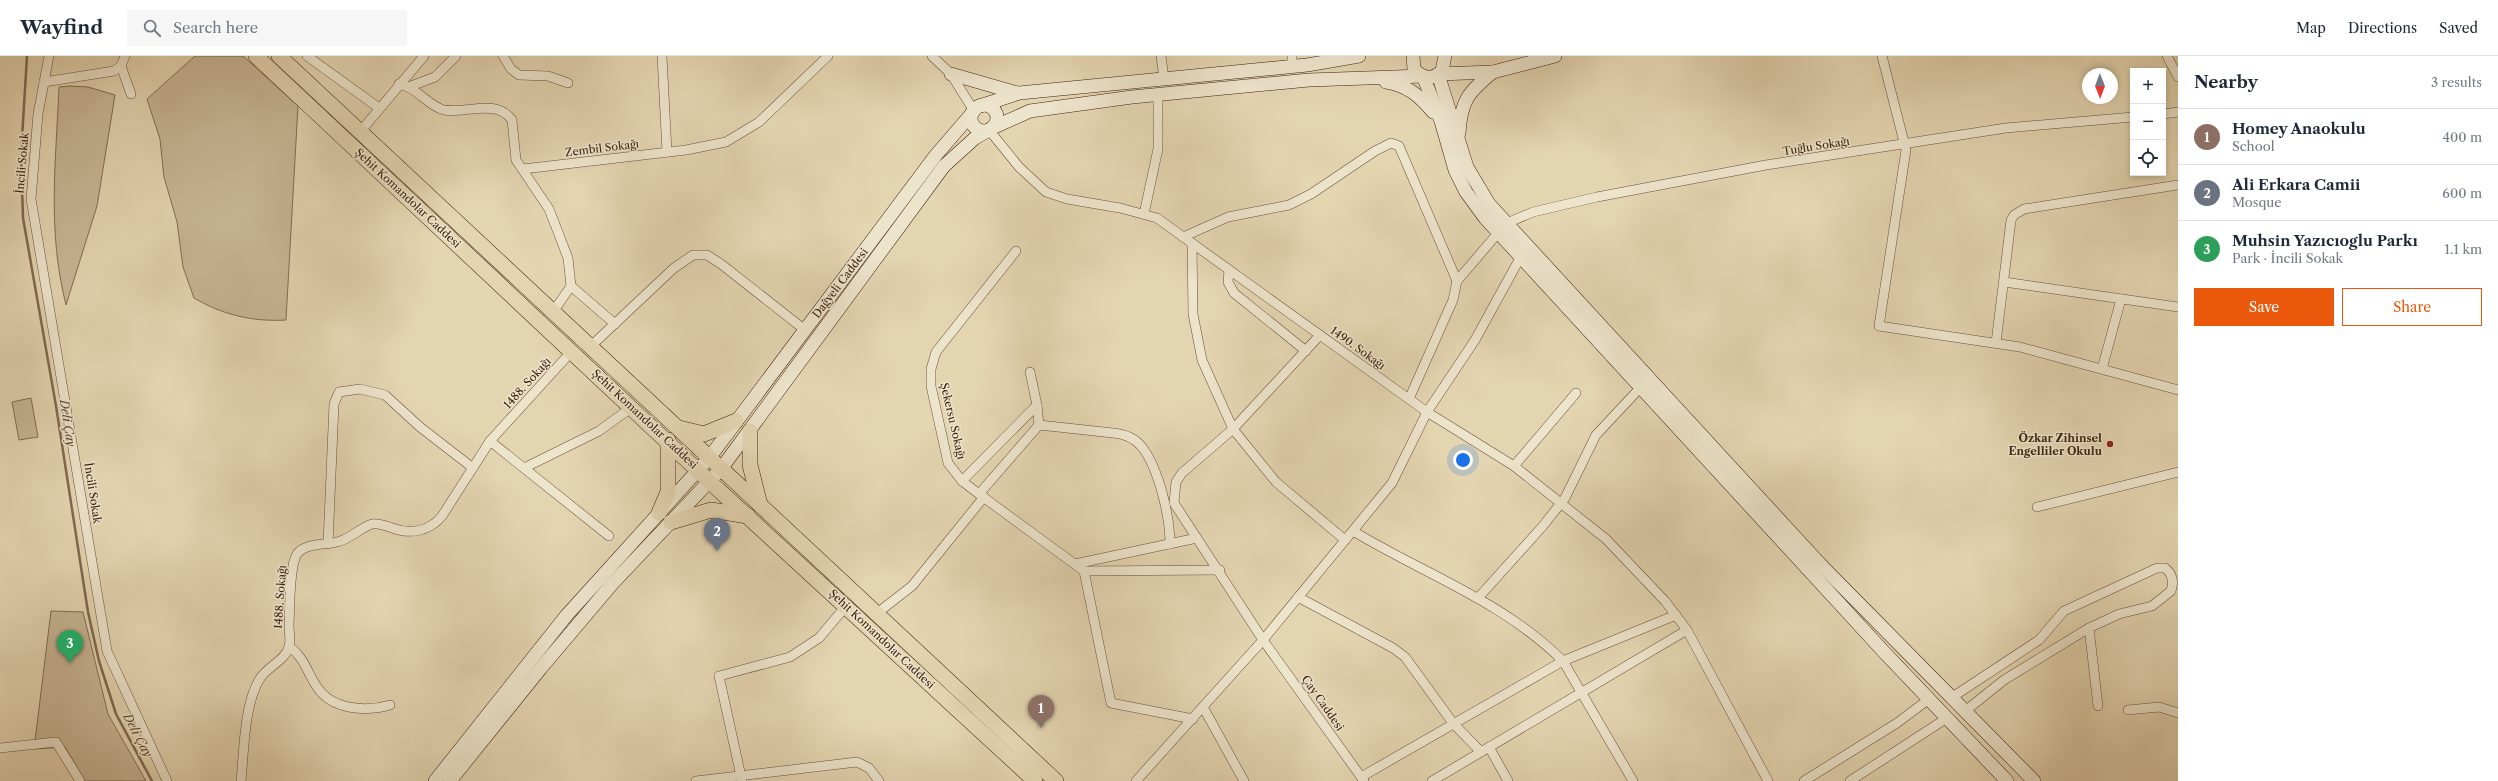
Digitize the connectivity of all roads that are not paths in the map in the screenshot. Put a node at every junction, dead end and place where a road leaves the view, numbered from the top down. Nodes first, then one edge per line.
1 (49, 56) edge
2 (125, 56) edge
3 (256, 56) edge
4 (279, 56) edge
5 (307, 56) edge
6 (424, 56) edge
7 (456, 56) edge
8 (503, 56) edge
9 (662, 56) edge
10 (828, 56) edge
11 (932, 56) edge
12 (1161, 56) edge
13 (1359, 56) edge
14 (1413, 56) edge
15 (1445, 56) edge
16 (1555, 56) edge
17 (1882, 56) edge
18 (2167, 56) edge
19 (1292, 61) edge
20 (121, 66) junction
21 (1493, 72) junction
22 (951, 74) junction
23 (1438, 74) junction
24 (1422, 76) junction
25 (2178, 77) edge
26 (1364, 78) junction
27 (1164, 79) junction
28 (44, 82) junction
29 (568, 83) dead end
30 (400, 84) junction
31 (411, 86) junction
32 (1019, 93) junction
33 (131, 94) dead end
34 (1158, 95) junction
35 (379, 108) junction
36 (977, 108) junction
37 (2178, 112) edge
38 (2166, 114) edge
39 (2130, 117) edge
40 (1441, 121) junction
41 (991, 129) junction
42 (360, 132) junction
43 (1458, 141) junction
44 (1906, 143) junction
45 (667, 152) junction
46 (523, 169) junction
47 (2178, 184) edge
48 (1144, 214) junction
49 (1507, 223) junction
50 (1498, 233) junction
51 (1183, 237) junction
52 (1192, 243) junction
53 (1016, 250) dead end
54 (1520, 258) junction
55 (1229, 270) junction
56 (1457, 281) junction
57 (2004, 282) junction
58 (571, 286) junction
59 (2121, 299) junction
60 (2178, 307) edge
61 (553, 312) junction
62 (614, 324) junction
63 (805, 330) junction
64 (1320, 335) junction
65 (1996, 343) junction
66 (590, 347) junction
67 (572, 351) junction
68 (1306, 351) junction
69 (2102, 369) junction
70 (1030, 372) dead end
71 (1640, 388) junction
72 (2178, 390) edge
73 (1576, 393) dead end
74 (1409, 399) junction
75 (1037, 405) junction
76 (632, 407) junction
77 (1426, 412) junction
78 (736, 421) junction
79 (1039, 425) junction
80 (677, 428) junction
81 (1233, 429) junction
82 (750, 431) junction
83 (668, 440) junction
84 (490, 441) junction
85 (709, 458) junction
86 (1514, 466) junction
87 (473, 468) junction
88 (524, 468) junction
89 (698, 469) junction
90 (721, 469) junction
91 (2178, 472) edge
92 (962, 481) junction
93 (710, 482) junction
94 (982, 496) junction
95 (1559, 503) junction
96 (2037, 507) dead end
97 (755, 511) junction
98 (658, 513) junction
99 (671, 522) junction
100 (1353, 531) junction
101 (609, 536) dead end
102 (1197, 538) junction
103 (1345, 540) junction
104 (328, 544) junction
105 (1170, 544) junction
106 (1075, 564) junction
107 (1220, 570) junction
108 (1084, 571) junction
109 (1298, 597) junction
110 (1478, 598) junction
111 (846, 606) junction
112 (876, 614) junction
113 (1676, 615) junction
114 (2088, 628) junction
115 (1686, 630) junction
116 (1263, 640) junction
117 (289, 646) junction
118 (1563, 661) junction
119 (1581, 693) junction
120 (1951, 698) junction
121 (1929, 699) junction
122 (390, 705) dead end
123 (2098, 706) dead end
124 (1202, 707) junction
125 (2128, 710) dead end
126 (1964, 712) junction
127 (2178, 713) edge
128 (1947, 718) junction
129 (1193, 719) junction
130 (1453, 723) junction
131 (0, 748) edge
132 (1485, 749) junction
133 (742, 778) edge
134 (1362, 779) edge
135 (80, 781) edge
136 (167, 781) edge
137 (241, 781) edge
138 (435, 781) edge
139 (450, 781) edge
140 (696, 781) edge
141 (879, 781) edge
142 (1035, 781) edge
143 (1056, 781) edge
144 (1136, 781) edge
145 (1244, 781) edge
146 (1432, 781) edge
147 (1508, 781) edge
148 (1633, 781) edge
149 (1768, 781) edge
150 (1804, 781) edge
151 (1850, 781) edge
152 (2007, 781) edge
153 (2034, 781) edge

1 - 28 street, İncili Sokak
2 - 20 street
3 - 67 main road, Şehit Komandolar Caddesi
4 - 42 main road, Şehit Komandolar Caddesi
5 - 35 street
6 - 30 street
7 - 31 street
8 - 29 street
9 - 45 street
10 - 45 street, Zembil Sokağı
11 - 22 street
12 - 27 street
13 - 19 street
14 - 24 street
15 - 23 street
16 - 21 street
17 - 44 street
18 - 25 street
19 - 27 street
20 - 28 street
20 - 33 street
21 - 23 street
21 - 43 street
22 - 32 street
22 - 36 street
23 - 24 street
23 - 43 street
24 - 26 street
24 - 40 street
26 - 34 street, Dağyeli Caddesi
26 - 40 street
27 - 32 street
28 - 136 street, İncili Sokak
30 - 31 street
30 - 35 street
31 - 46 street
32 - 36 street
34 - 41 street, Dağyeli Caddesi
34 - 48 street
35 - 42 street
36 - 41 street
36 - 41 street
36 - 63 street, Dağyeli Caddesi
37 - 38 street
39 - 44 street, Tuğlu Sokağı
40 - 50 street
41 - 48 street, 1490. Sokağı
41 - 82 street, Dağyeli Caddesi
42 - 61 main road, Şehit Komandolar Caddesi
43 - 49 street
44 - 49 street, Tuğlu Sokağı
44 - 65 street
45 - 46 street, Zembil Sokağı
46 - 58 street
47 - 57 street
48 - 51 street, 1490. Sokağı
49 - 120 street
50 - 54 street
50 - 56 street
51 - 52 street, 1490. Sokağı
51 - 56 street
52 - 55 street, 1490. Sokağı
52 - 81 street
53 - 92 street, Şekersu Sokağı
54 - 71 street
54 - 77 street
55 - 64 street, 1490. Sokağı
55 - 68 street
56 - 74 street
57 - 59 street
57 - 65 street
58 - 61 street
58 - 62 street
59 - 60 street
59 - 69 street
61 - 66 main road, Şehit Komandolar Caddesi
62 - 63 street
62 - 66 street
63 - 78 street, Dağyeli Caddesi
64 - 68 street, Çay Caddesi
64 - 74 street, 1490. Sokağı
65 - 69 street
66 - 80 main road, Şehit Komandolar Caddesi
67 - 76 main road, Şehit Komandolar Caddesi
67 - 84 street, 1488. Sokağı
68 - 81 street, Çay Caddesi
69 - 72 street
70 - 75 street
71 - 95 street
71 - 121 street
73 - 86 street
74 - 77 street, 1490. Sokağı
75 - 79 street
75 - 92 street
76 - 83 main road, Şehit Komandolar Caddesi
76 - 88 street
77 - 86 street, 1490. Sokağı
77 - 100 street
78 - 80 main road
78 - 85 street, Dağyeli Caddesi
79 - 94 street
79 - 105 street
80 - 85 main road, Şehit Komandolar Caddesi
81 - 102 street, Çay Caddesi
81 - 103 street
82 - 90 street, Dağyeli Caddesi
82 - 97 main road
83 - 89 main road, Şehit Komandolar Caddesi
83 - 98 main road
84 - 87 street, 1488. Sokağı
84 - 88 street
85 - 89 street, Dağyeli Caddesi
85 - 90 main road, Şehit Komandolar Caddesi
86 - 95 street, 1490. Sokağı
87 - 104 street, 1488. Sokağı
87 - 104 street
88 - 101 street
89 - 93 main road, Şehit Komandolar Caddesi
89 - 98 street, Dağyeli Caddesi
90 - 93 street, Dağyeli Caddesi
90 - 97 main road, Şehit Komandolar Caddesi
91 - 96 street
92 - 94 street, Şekersu Sokağı
93 - 97 main road, Şehit Komandolar Caddesi
93 - 99 street, Dağyeli Caddesi
94 - 106 street, Şekersu Sokağı
94 - 112 street
95 - 110 street
95 - 113 street, 1490. Sokağı
97 - 99 main road
97 - 111 main road, Şehit Komandolar Caddesi
97 - 112 main road, Şehit Komandolar Caddesi
98 - 138 street, Dağyeli Caddesi
99 - 139 street, Dağyeli Caddesi
100 - 103 street
100 - 110 street
102 - 105 street
102 - 107 street, Çay Caddesi
103 - 109 street
104 - 117 street, 1488. Sokağı
105 - 106 street
106 - 108 street, Şekersu Sokağı
107 - 108 street
107 - 116 street, Çay Caddesi
108 - 129 street
109 - 116 street
109 - 130 street
110 - 118 street
111 - 133 street
111 - 142 main road, Şehit Komandolar Caddesi
112 - 143 main road, Şehit Komandolar Caddesi
113 - 115 street, 1490. Sokağı
113 - 118 street
114 - 120 street
114 - 123 street
114 - 126 street
115 - 119 street
115 - 149 street, 1490. Sokağı
116 - 124 street
116 - 134 street, Çay Caddesi
117 - 122 street
117 - 137 street
118 - 119 street
118 - 130 street
119 - 132 street
119 - 148 street
120 - 126 street
121 - 128 street
121 - 150 street
124 - 129 street
124 - 145 street
125 - 127 street
126 - 153 street
128 - 151 street
128 - 152 street
129 - 144 street
130 - 132 street
130 - 134 street
131 - 135 street
132 - 146 street
132 - 147 street
133 - 140 street
133 - 141 street

